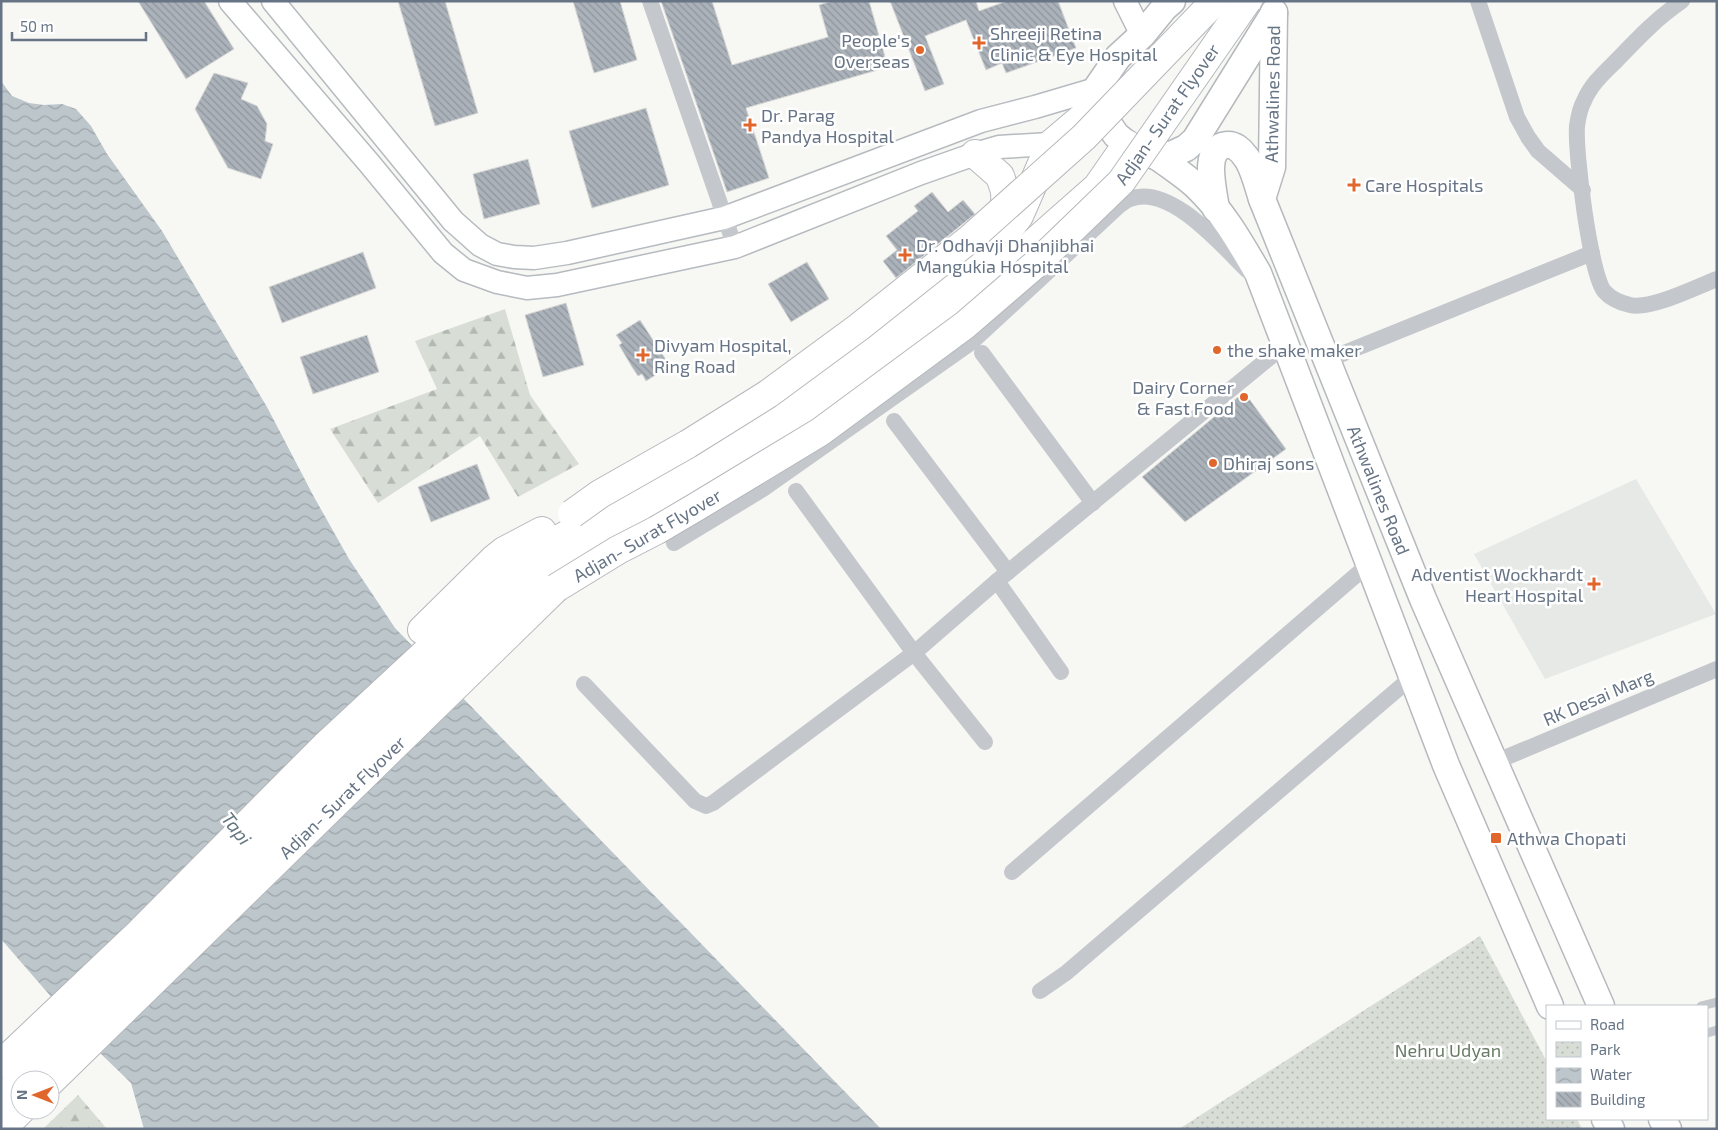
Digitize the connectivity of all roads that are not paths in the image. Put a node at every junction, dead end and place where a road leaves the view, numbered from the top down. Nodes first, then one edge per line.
1 (230, 1) edge
2 (273, 1) edge
3 (650, 1) edge
4 (1125, 1) edge
5 (1172, 1) edge
6 (1216, 1) edge
7 (1247, 1) edge
8 (1682, 1) edge
9 (1479, 3) edge
10 (1276, 7) edge
11 (1142, 35) junction
12 (1096, 98) junction
13 (1121, 140) junction
14 (1050, 145) junction
15 (975, 154) junction
16 (1158, 157) junction
17 (1583, 190) junction
18 (1262, 199) junction
19 (1216, 209) junction
20 (724, 218) junction
21 (997, 244) junction
22 (734, 247) junction
23 (1592, 253) junction
24 (1717, 279) edge
25 (1262, 285) junction
26 (1286, 346) junction
27 (982, 353) dead end
28 (1326, 360) junction
29 (894, 421) dead end
30 (796, 491) dead end
31 (1093, 503) junction
32 (674, 543) dead end
33 (1369, 564) junction
34 (524, 577) junction
35 (1003, 577) junction
36 (914, 653) junction
37 (1717, 669) edge
38 (1061, 672) dead end
39 (1412, 677) junction
40 (584, 684) dead end
41 (985, 742) dead end
42 (1494, 762) junction
43 (1012, 872) dead end
44 (1040, 991) dead end
45 (1550, 1005) edge
46 (1601, 1005) edge
47 (1, 1042) edge
48 (1, 1064) edge
49 (30, 1070) edge
50 (60, 1072) edge
51 (10, 1090) edge
52 (1, 1099) edge
53 (11, 1120) edge
54 (2, 1129) edge

1 - 22 street
2 - 20 street
3 - 20 street
4 - 11 street
5 - 11 main road
6 - 47 highway, Adjan- Surat Flyover, bridge
7 - 50 highway, Adjan- Surat Flyover, bridge
8 - 17 street
9 - 17 street
10 - 16 main road
10 - 18 main road, Athwalines Road
11 - 12 main road
12 - 13 main road
12 - 14 highway
12 - 20 street
13 - 14 street
13 - 16 main road, Athwalines Road
13 - 34 highway
14 - 15 street
14 - 21 highway
15 - 21 highway
15 - 22 street
16 - 19 main road, Athwalines Road
17 - 23 street
18 - 19 main road
18 - 28 main road, Athwalines Road
19 - 25 main road, Athwalines Road
20 - 22 street
21 - 34 highway
23 - 24 street
23 - 28 street
25 - 26 main road, Athwalines Road
25 - 32 street
26 - 31 street
26 - 33 main road, Athwalines Road
27 - 31 street
28 - 42 main road, Athwalines Road
29 - 35 street
30 - 36 street
31 - 35 street
33 - 39 main road, Athwalines Road
33 - 43 street
34 - 48 highway
34 - 49 highway
35 - 36 street
35 - 38 street
36 - 40 street
36 - 41 street
37 - 42 street, RK Desai Marg
39 - 44 street
39 - 45 main road, Athwalines Road
42 - 46 main road, Athwalines Road
51 - 52 highway
53 - 54 highway

